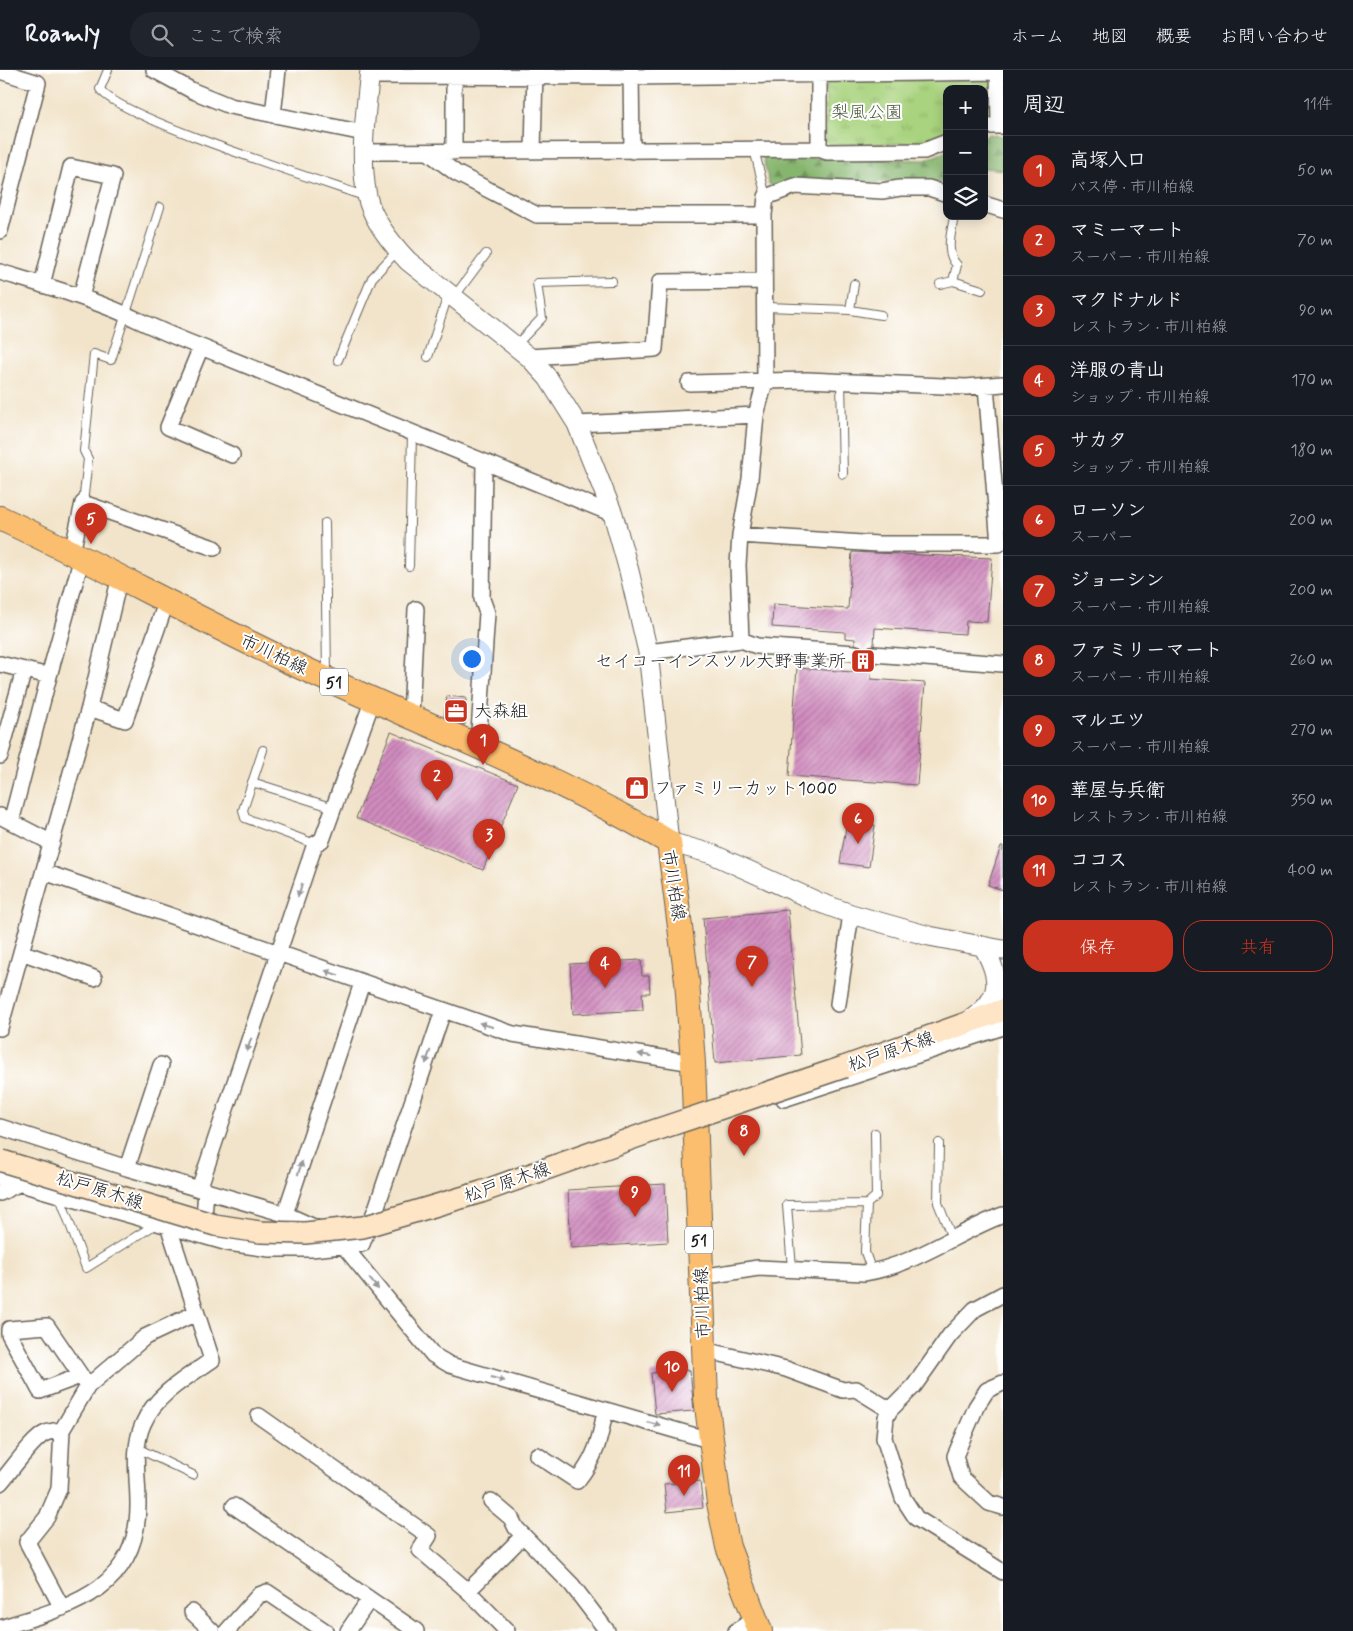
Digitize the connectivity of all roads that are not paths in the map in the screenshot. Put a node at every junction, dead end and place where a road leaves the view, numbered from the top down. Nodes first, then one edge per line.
1 (108, 70) edge
2 (154, 70) edge
3 (278, 70) edge
4 (0, 71) edge
5 (1000, 71) edge
6 (370, 73) edge
7 (535, 73) edge
8 (631, 73) edge
9 (818, 73) edge
10 (454, 76) junction
11 (273, 115) junction
12 (995, 126) edge
13 (364, 133) junction
14 (943, 144) edge
15 (754, 149) junction
16 (819, 149) junction
17 (533, 151) junction
18 (632, 151) junction
19 (365, 152) junction
20 (428, 152) junction
21 (454, 152) junction
22 (943, 193) edge
23 (766, 196) junction
24 (368, 198) junction
25 (988, 205) edge
26 (160, 207) dead end
27 (1003, 210) edge
28 (764, 215) junction
29 (953, 220) edge
30 (0, 231) edge
31 (398, 250) junction
32 (486, 254) dead end
33 (0, 272) edge
34 (612, 281) dead end
35 (764, 281) junction
36 (953, 281) junction
37 (854, 284) dead end
38 (940, 284) dead end
39 (42, 285) junction
40 (982, 290) dead end
41 (452, 295) junction
42 (81, 297) junction
43 (766, 307) junction
44 (850, 310) junction
45 (127, 315) junction
46 (881, 315) dead end
47 (201, 347) junction
48 (522, 352) junction
49 (428, 357) dead end
50 (338, 360) dead end
51 (841, 381) junction
52 (765, 382) junction
53 (689, 383) dead end
54 (1003, 384) edge
55 (986, 386) junction
56 (756, 415) junction
57 (577, 424) junction
58 (412, 434) junction
59 (232, 455) dead end
60 (484, 462) junction
61 (843, 474) dead end
62 (83, 503) junction
63 (613, 514) junction
64 (0, 518) edge
65 (326, 523) dead end
66 (740, 535) junction
67 (1001, 544) edge
68 (214, 548) dead end
69 (77, 554) junction
70 (409, 566) dead end
71 (120, 576) junction
72 (167, 600) junction
73 (416, 608) dead end
74 (740, 640) junction
75 (648, 652) junction
76 (855, 653) dead end
77 (873, 654) dead end
78 (0, 664) edge
79 (1003, 664) edge
80 (24, 670) junction
81 (49, 676) junction
82 (326, 678) junction
83 (373, 700) junction
84 (89, 708) junction
85 (411, 717) junction
86 (478, 747) junction
87 (263, 750) dead end
88 (0, 756) edge
89 (252, 782) junction
90 (334, 808) junction
91 (6, 819) edge
92 (669, 842) junction
93 (52, 843) junction
94 (315, 844) junction
95 (44, 872) junction
96 (851, 914) junction
97 (983, 946) junction
98 (1003, 950) edge
99 (21, 952) junction
100 (280, 954) junction
101 (94, 978) dead end
102 (362, 983) junction
103 (838, 1004) dead end
104 (1003, 1010) edge
105 (443, 1011) junction
106 (958, 1027) junction
107 (1003, 1027) edge
108 (0, 1028) edge
109 (693, 1063) junction
110 (161, 1065) dead end
111 (784, 1099) dead end
112 (0, 1127) edge
113 (875, 1133) dead end
114 (939, 1143) dead end
115 (0, 1167) edge
116 (127, 1168) junction
117 (18, 1184) junction
118 (203, 1190) junction
119 (0, 1193) edge
120 (60, 1196) junction
121 (867, 1204) junction
122 (285, 1214) junction
123 (1003, 1215) edge
124 (163, 1226) junction
125 (202, 1237) junction
126 (952, 1238) junction
127 (344, 1246) junction
128 (792, 1269) junction
129 (872, 1272) junction
130 (701, 1277) junction
131 (1003, 1294) edge
132 (196, 1313) junction
133 (704, 1350) junction
134 (84, 1381) junction
135 (1003, 1383) edge
136 (890, 1410) junction
137 (605, 1411) junction
138 (259, 1416) dead end
139 (62, 1430) junction
140 (710, 1440) junction
141 (137, 1448) junction
142 (537, 1455) dead end
143 (193, 1475) dead end
144 (0, 1483) edge
145 (491, 1501) dead end
146 (234, 1506) dead end
147 (1003, 1507) edge
148 (523, 1536) junction
149 (1003, 1572) edge
150 (468, 1591) junction
151 (369, 1600) junction
152 (62, 1608) junction
153 (192, 1612) dead end
154 (19, 1627) edge
155 (750, 1627) edge
156 (0, 1628) edge
157 (212, 1631) edge
158 (227, 1631) edge
159 (325, 1631) edge
160 (348, 1631) edge
161 (416, 1631) edge
162 (507, 1631) edge
163 (607, 1631) edge

1 - 24 lane
2 - 11 street
3 - 11 street
4 - 30 street
5 - 9 street
5 - 12 street
6 - 10 street
6 - 13 street
7 - 8 street
7 - 10 street
7 - 17 street
8 - 9 street
8 - 18 street
9 - 16 street
10 - 21 street
11 - 13 street
13 - 19 street
14 - 16 street
15 - 16 street
15 - 18 street
15 - 23 lane
17 - 18 street
17 - 21 street
19 - 20 street
19 - 24 street
20 - 21 street
20 - 28 street
22 - 23 street
23 - 28 street
24 - 31 street
25 - 27 street
26 - 45 lane
28 - 35 street
29 - 36 lane
31 - 41 street
31 - 50 lane
32 - 41 lane
33 - 39 street
34 - 48 lane
35 - 43 street
35 - 48 street
36 - 38 lane
36 - 40 lane
37 - 44 lane
39 - 42 street
39 - 42 street
41 - 48 street
41 - 49 lane
42 - 45 street
43 - 44 lane
43 - 52 street
44 - 46 lane
45 - 47 street
45 - 62 lane
47 - 58 street
47 - 59 street
48 - 57 street
51 - 52 street
51 - 55 street
51 - 61 lane
52 - 53 street
52 - 56 street
54 - 55 street
55 - 67 street
56 - 57 street
56 - 66 street
57 - 63 street
58 - 60 street
58 - 70 lane
60 - 63 street
60 - 86 street
62 - 68 street
62 - 69 street
63 - 75 street
64 - 69 main road, 市川柏線 / 51
65 - 82 lane
66 - 67 street
66 - 74 street
69 - 71 main road, 市川柏線 / 51
69 - 81 street
71 - 72 main road, 市川柏線 / 51
71 - 84 street
72 - 82 main road, 市川柏線 / 51
72 - 84 street
73 - 85 street
74 - 75 street
74 - 76 street
75 - 92 street
77 - 79 street
78 - 80 street
80 - 81 street
80 - 88 street
81 - 91 street
82 - 83 main road, 市川柏線 / 51
83 - 85 main road, 市川柏線 / 51
83 - 90 street
84 - 93 street
85 - 86 main road, 市川柏線 / 51
86 - 92 main road, 市川柏線 / 51
87 - 89 lane
89 - 90 lane
89 - 94 lane
90 - 94 street
91 - 93 street
92 - 96 street
92 - 109 main road, 市川柏線 / 51
93 - 95 street
94 -> 100 street
95 - 99 street
95 - 100 street
96 - 97 street
96 - 103 street
97 - 98 street
97 - 106 street
99 - 101 street
99 - 108 street
102 -> 100 street
100 -> 118 street
102 - 105 street
122 -> 102 street
104 - 106 main road, 松戸原木線
109 -> 105 street
105 -> 127 street
106 - 115 main road, 松戸原木線, bridge
107 - 111 street
109 - 130 main road, 市川柏線 / 51
110 - 116 street
112 - 116 street
113 - 121 lane
114 - 126 lane
115 - 117 street
116 - 118 street
117 - 119 street
117 - 120 street
118 - 122 street
118 - 125 street
120 - 124 street
120 - 124 lane
121 - 128 lane
121 - 129 lane
122 - 127 street
123 - 126 street
124 - 125 street
124 - 132 street
125 - 127 street
126 - 129 street
127 -> 137 street
128 - 129 street
128 - 130 street
130 - 133 main road, 市川柏線 / 51
131 - 136 street
132 - 134 street
132 - 141 street
133 - 136 street
133 - 140 main road, 市川柏線 / 51
134 - 134 street
134 - 139 street
135 - 147 street
136 - 149 street
137 -> 140 street
137 - 142 street
138 - 150 street
139 - 144 street
139 - 152 street
140 - 155 main road, 市川柏線 / 51
141 - 143 lane
141 - 152 street
145 - 148 street
146 - 151 street
148 - 150 street
148 - 163 street
150 - 162 street
151 - 160 street
151 - 161 street
152 - 154 street
153 - 157 street
154 - 156 street
158 - 159 street

